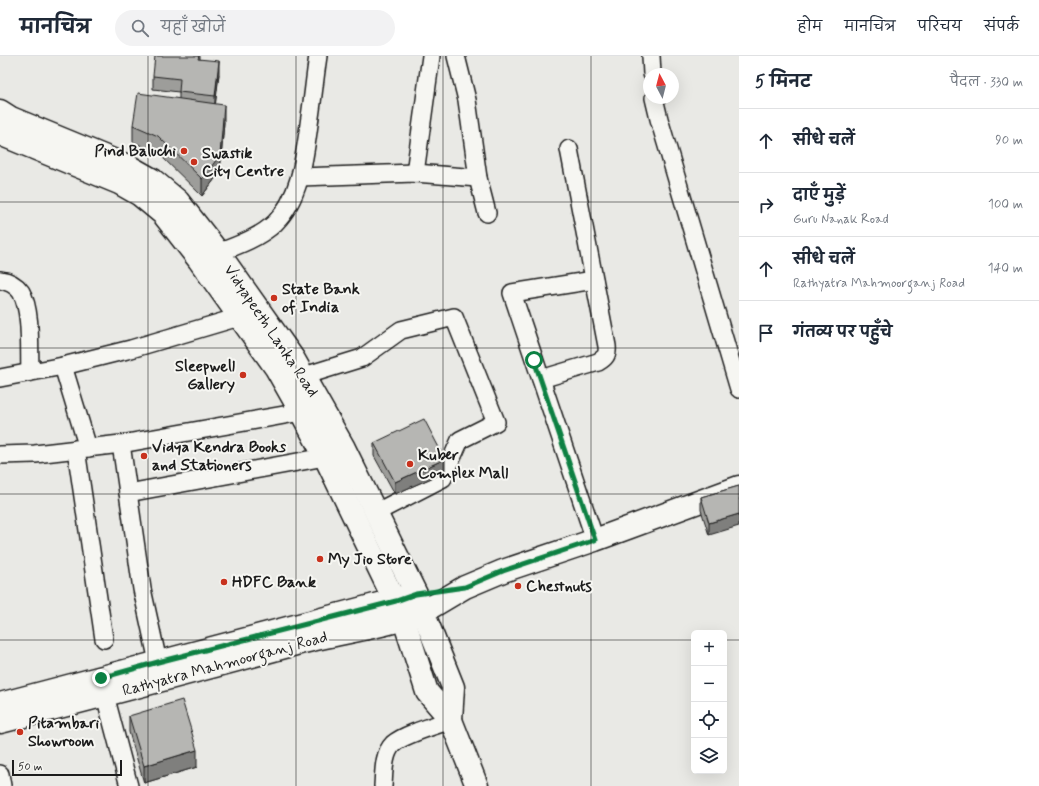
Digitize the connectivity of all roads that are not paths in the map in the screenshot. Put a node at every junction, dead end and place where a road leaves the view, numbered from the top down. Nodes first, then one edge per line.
1 (318, 56) edge
2 (431, 56) edge
3 (456, 56) edge
4 (651, 56) edge
5 (652, 68) edge
6 (655, 104) edge
7 (0, 111) edge
8 (0, 134) edge
9 (569, 149) dead end
10 (415, 173) junction
11 (300, 177) junction
12 (478, 178) junction
13 (487, 213) dead end
14 (209, 256) junction
15 (0, 280) edge
16 (594, 280) junction
17 (238, 317) junction
18 (64, 366) junction
19 (30, 372) junction
20 (304, 376) junction
21 (0, 378) edge
22 (541, 379) junction
23 (739, 389) edge
24 (301, 412) junction
25 (121, 444) junction
26 (82, 449) junction
27 (0, 455) edge
28 (325, 457) junction
29 (739, 487) edge
30 (128, 493) junction
31 (375, 513) junction
32 (595, 540) junction
33 (410, 607) junction
34 (104, 639) dead end
35 (158, 662) junction
36 (103, 687) junction
37 (0, 704) edge
38 (451, 720) junction
39 (0, 722) edge
40 (0, 774) edge
41 (2, 786) edge
42 (129, 786) edge
43 (383, 786) edge
44 (477, 786) edge

1 - 11 street
2 - 10 street
3 - 12 street
4 - 5 street
6 - 23 street
7 - 14 main road, Vidyapeeth Lanka Road
8 - 14 main road, Vidyapeeth Lanka Road
9 - 16 street
10 - 11 street
10 - 12 street
11 - 14 street
12 - 13 street
14 - 17 main road, Vidyapeeth Lanka Road
14 - 20 main road, Vidyapeeth Lanka Road
15 - 19 street
16 - 22 street
16 - 22 street
17 - 18 street
17 - 24 main road, Vidyapeeth Lanka Road
18 - 19 street
18 - 26 street
19 - 21 street
20 - 31 main road, Vidyapeeth Lanka Road
20 - 31 street
22 - 32 street
24 - 25 street
24 - 28 main road, Vidyapeeth Lanka Road
25 - 26 street
25 - 30 street
26 - 27 street
26 - 34 street
28 - 30 street
28 - 33 main road, Vidyapeeth Lanka Road
29 - 32 main road
30 - 35 street
31 - 33 main road, Vidyapeeth Lanka Road
32 - 33 main road
33 - 35 main road, Rathyatra Mahmoorganj Road
33 - 36 main road, Rathyatra Mahmoorganj Road
33 - 38 main road, Vidyapeeth Lanka Road
35 - 36 main road, Rathyatra Mahmoorganj Road
36 - 37 main road, Rathyatra Mahmoorganj Road
36 - 39 main road, Rathyatra Mahmoorganj Road
36 - 42 street
38 - 43 street
38 - 44 main road, Vidyapeeth Lanka Road
40 - 41 street

